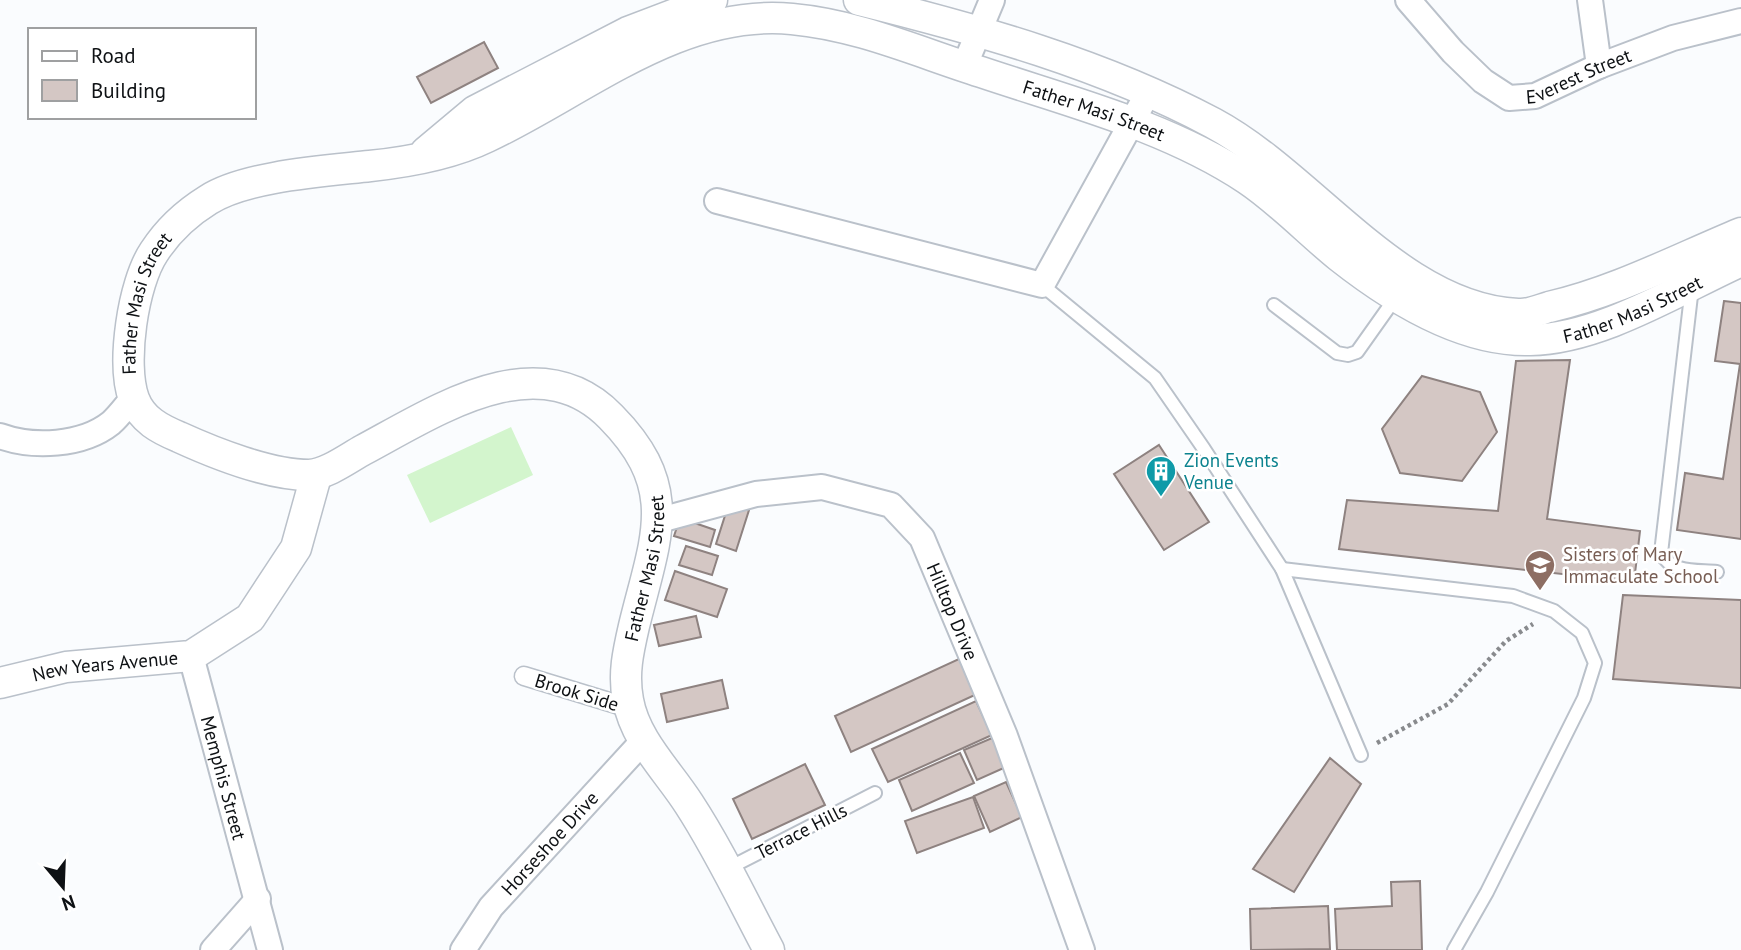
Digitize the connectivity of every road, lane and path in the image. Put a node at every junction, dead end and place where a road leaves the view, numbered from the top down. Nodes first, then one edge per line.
1 (712, 0) edge
2 (859, 0) edge
3 (992, 0) edge
4 (1408, 0) edge
5 (1590, 0) edge
6 (738, 10) edge
7 (1741, 21) edge
8 (978, 29) junction
9 (1600, 66) junction
10 (964, 67) junction
11 (1149, 91) junction
12 (1133, 123) junction
13 (415, 161) junction
14 (717, 201) dead end
15 (1741, 233) edge
16 (1741, 261) edge
17 (1692, 283) junction
18 (1042, 285) junction
19 (1397, 297) junction
20 (1274, 305) dead end
21 (134, 398) junction
22 (0, 436) edge
23 (316, 476) junction
24 (660, 520) junction
25 (1282, 569) junction
26 (1717, 572) dead end
27 (1554, 611) junction
28 (191, 656) junction
29 (524, 676) dead end
30 (0, 683) edge
31 (629, 708) junction
32 (644, 740) junction
33 (1361, 755) joint
34 (875, 793) dead end
35 (727, 869) junction
36 (257, 900) junction
37 (213, 950) edge
38 (270, 950) edge
39 (463, 950) edge
40 (769, 950) edge
41 (1082, 950) edge
42 (1454, 950) edge

1 - 13 street
2 - 8 street, Father Masi Street
3 - 8 street
4 - 9 street, Everest Street
5 - 9 street
6 - 10 street, Father Masi Street
6 - 13 street, Father Masi Street
7 - 9 street, Everest Street
8 - 10 street
8 - 11 street, Father Masi Street
10 - 12 street, Father Masi Street
11 - 12 street
11 - 15 street, Father Masi Street
12 - 18 street
12 - 19 street, Father Masi Street
13 - 21 street, Father Masi Street
14 - 18 street
16 - 17 street, Father Masi Street
17 - 19 street, Father Masi Street
17 - 26 lane
18 - 25 lane
19 - 20 lane
21 - 22 street
21 - 23 street, Father Masi Street
23 - 24 street, Father Masi Street
23 - 28 street, New Years Avenue
24 - 31 street, Father Masi Street
24 - 41 street, Hilltop Drive
25 - 27 lane
25 - 33 lane
27 - 33 path
27 - 42 lane
28 - 30 street, New Years Avenue
28 - 36 street, Memphis Street
29 - 31 street, Brook Side
31 - 32 street, Father Masi Street
32 - 35 street, Father Masi Street
32 - 39 street, Horseshoe Drive
34 - 35 lane, Terrace Hills
35 - 40 street, Father Masi Street
36 - 37 street
36 - 38 street, Memphis Street

